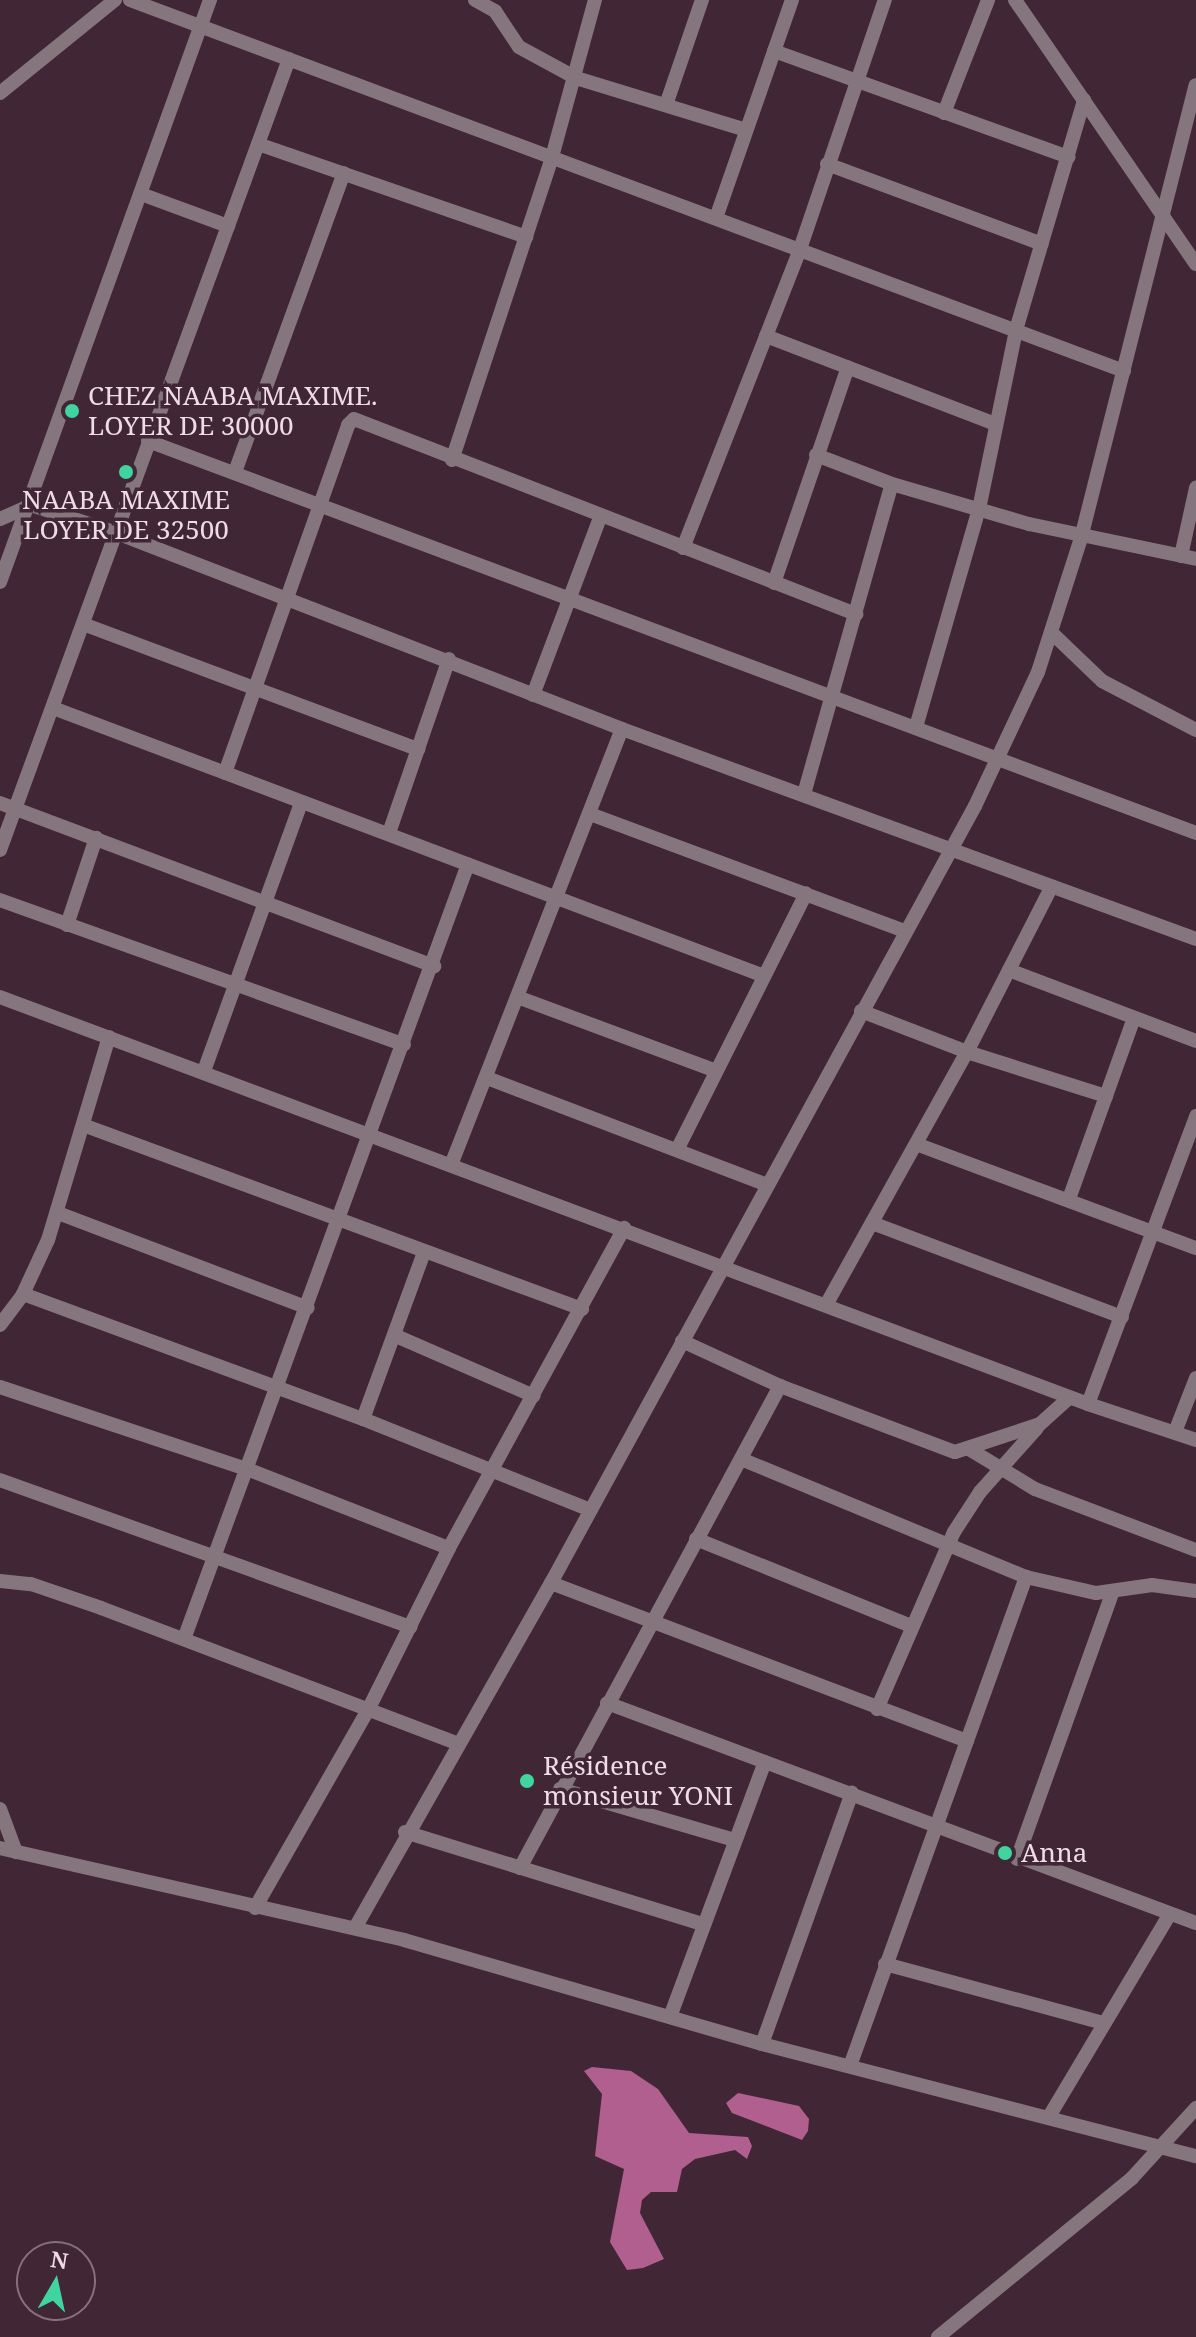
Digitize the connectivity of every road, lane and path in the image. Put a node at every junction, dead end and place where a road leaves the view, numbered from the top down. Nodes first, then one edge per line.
1 (115, 0) edge
2 (130, 0) edge
3 (210, 0) edge
4 (475, 0) edge
5 (595, 0) edge
6 (702, 0) edge
7 (792, 0) edge
8 (885, 0) edge
9 (988, 0) edge
10 (1015, 0) edge
11 (202, 27) junction
12 (774, 51) junction
13 (289, 59) junction
14 (576, 78) junction
15 (855, 80) junction
16 (1196, 85) edge
17 (0, 93) edge
18 (1084, 100) junction
19 (667, 102) junction
20 (944, 113) junction
21 (746, 130) junction
22 (258, 144) junction
23 (552, 157) junction
24 (1068, 157) junction
25 (827, 164) junction
26 (344, 173) junction
27 (141, 194) junction
28 (1159, 213) junction
29 (716, 218) junction
30 (228, 226) junction
31 (526, 237) junction
32 (1042, 244) junction
33 (800, 249) junction
34 (1196, 264) edge
35 (1016, 330) junction
36 (766, 336) junction
37 (848, 367) junction
38 (1124, 371) junction
39 (995, 424) junction
40 (148, 441) junction
41 (816, 455) junction
42 (452, 460) junction
43 (235, 472) junction
44 (892, 484) junction
45 (1196, 488) edge
46 (31, 505) junction
47 (320, 505) junction
48 (979, 509) junction
49 (600, 518) junction
50 (0, 519) edge
51 (114, 532) junction
52 (1081, 538) junction
53 (683, 548) junction
54 (1189, 558) edge
55 (0, 582) edge
56 (774, 583) junction
57 (288, 596) junction
58 (571, 600) junction
59 (856, 614) junction
60 (83, 624) junction
61 (1053, 634) junction
62 (449, 659) junction
63 (256, 688) junction
64 (533, 695) junction
65 (834, 697) junction
66 (53, 708) junction
67 (916, 727) junction
68 (622, 729) junction
69 (1196, 730) edge
70 (418, 749) junction
71 (997, 760) junction
72 (225, 773) junction
73 (804, 794) junction
74 (0, 803) edge
75 (301, 803) junction
76 (15, 808) junction
77 (590, 814) junction
78 (389, 833) junction
79 (1196, 833) edge
80 (96, 838) junction
81 (950, 846) junction
82 (0, 850) edge
83 (468, 864) junction
84 (1052, 886) junction
85 (806, 893) junction
86 (557, 896) junction
87 (0, 900) edge
88 (265, 900) junction
89 (67, 925) junction
90 (904, 931) junction
91 (1196, 939) edge
92 (434, 966) junction
93 (1009, 970) junction
94 (764, 976) junction
95 (235, 984) junction
96 (0, 997) edge
97 (520, 998) junction
98 (861, 1011) junction
99 (1134, 1018) junction
100 (109, 1037) junction
101 (1196, 1041) edge
102 (404, 1045) junction
103 (967, 1052) junction
104 (714, 1070) junction
105 (204, 1071) junction
106 (487, 1078) junction
107 (1106, 1096) junction
108 (1196, 1116) edge
109 (83, 1125) junction
110 (371, 1134) junction
111 (916, 1144) junction
112 (678, 1148) junction
113 (451, 1165) junction
114 (765, 1184) junction
115 (1069, 1199) junction
116 (58, 1213) junction
117 (341, 1221) junction
118 (872, 1223) junction
119 (624, 1228) junction
120 (1151, 1229) junction
121 (1196, 1248) edge
122 (424, 1252) junction
123 (720, 1266) junction
124 (23, 1294) junction
125 (826, 1305) junction
126 (308, 1308) junction
127 (582, 1309) junction
128 (1122, 1317) junction
129 (0, 1325) edge
130 (396, 1336) junction
131 (682, 1341) junction
132 (1196, 1378) edge
133 (780, 1386) junction
134 (0, 1387) edge
135 (278, 1388) junction
136 (534, 1396) junction
137 (1070, 1397) junction
138 (1088, 1404) junction
139 (363, 1419) junction
140 (1040, 1424) junction
141 (1175, 1432) junction
142 (1196, 1440) edge
143 (969, 1449) junction
144 (741, 1459) junction
145 (491, 1468) junction
146 (247, 1469) junction
147 (998, 1471) junction
148 (0, 1480) edge
149 (591, 1510) junction
150 (696, 1539) junction
151 (946, 1547) junction
152 (449, 1548) junction
153 (1196, 1550) edge
154 (214, 1558) junction
155 (1026, 1577) junction
156 (0, 1581) edge
157 (551, 1583) junction
158 (1196, 1591) edge
159 (1112, 1593) junction
160 (650, 1625) junction
161 (911, 1626) junction
162 (410, 1627) junction
163 (184, 1639) junction
164 (607, 1703) junction
165 (369, 1708) junction
166 (877, 1709) junction
167 (967, 1741) junction
168 (456, 1743) junction
169 (765, 1762) junction
170 (560, 1789) junction
171 (852, 1793) junction
172 (0, 1809) edge
173 (935, 1827) junction
174 (405, 1832) junction
175 (734, 1840) junction
176 (0, 1848) edge
177 (16, 1852) junction
178 (1017, 1859) junction
179 (520, 1868) junction
180 (255, 1908) junction
181 (1169, 1915) junction
182 (1196, 1923) edge
183 (703, 1924) junction
184 (355, 1928) junction
185 (885, 1964) junction
186 (670, 2017) junction
187 (1104, 2023) junction
188 (762, 2044) junction
189 (850, 2066) junction
190 (1196, 2108) edge
191 (1050, 2115) junction
192 (1166, 2144) junction
193 (1196, 2156) edge
194 (938, 2337) edge

1 - 17 street
2 - 11 street
3 - 11 street
4 - 14 street
5 - 14 street
6 - 19 street
7 - 12 street
8 - 15 street
9 - 20 street
10 - 18 street
11 - 13 street
11 - 27 street
12 - 15 street
12 - 21 street
13 - 22 street
13 - 23 street
14 - 19 street
14 - 23 street
15 - 20 street
15 - 25 street
16 - 28 street
18 - 24 street
18 - 28 street
19 - 21 street
20 - 24 street
21 - 29 street
22 - 26 street
22 - 30 street
23 - 29 street
23 - 31 street
24 - 32 street
25 - 32 street
25 - 33 street
26 - 31 street
26 - 43 street
27 - 30 street
27 - 46 street
28 - 34 street
28 - 38 street
29 - 33 street
30 - 40 street
31 - 42 street
32 - 35 street
33 - 35 street
33 - 36 street
35 - 38 street
35 - 39 street
36 - 37 street
36 - 53 street
37 - 39 street
37 - 41 street
38 - 52 street
39 - 48 street
40 - 43 street
40 - 51 street
41 - 44 street
41 - 56 street
42 - 47 street
42 - 49 street
43 - 47 street
44 - 48 street
44 - 59 street
45 - 54 street
46 - 50 street
46 - 51 street
46 - 55 street
47 - 57 street
47 - 58 street
48 - 52 street
48 - 67 street
49 - 53 street
49 - 58 street
51 - 57 street
51 - 60 street
52 - 54 street
52 - 61 street
53 - 56 street
56 - 59 street
57 - 62 street
57 - 63 street
58 - 64 street
58 - 65 street
59 - 65 street
60 - 63 street
60 - 66 street
61 - 69 street
61 - 71 street
62 - 64 street
62 - 70 street
63 - 70 street
63 - 72 street
64 - 68 street
65 - 67 street
65 - 73 street
66 - 72 street
66 - 76 street
67 - 71 street
68 - 73 street
68 - 77 street
70 - 78 street
71 - 79 street
71 - 81 street
72 - 75 street
73 - 81 street
74 - 76 street
75 - 78 street
75 - 88 street
76 - 80 street
76 - 82 street
77 - 85 street
77 - 86 street
78 - 83 street
80 - 88 street
80 - 89 street
81 - 84 street
81 - 90 street
83 - 86 street
83 - 92 street
84 - 91 street
84 - 93 street
85 - 90 street
85 - 94 street
86 - 94 street
86 - 97 street
87 - 89 street
88 - 92 street
88 - 95 street
89 - 95 street
90 - 98 street
92 - 102 street
93 - 99 street
93 - 103 street
94 - 104 street
95 - 102 street
95 - 105 street
96 - 100 street
97 - 104 street
97 - 106 street
98 - 103 street
98 - 114 street
99 - 101 street
99 - 107 street
100 - 105 street
100 - 109 street
102 - 110 street
103 - 107 street
103 - 111 street
104 - 112 street
105 - 110 street
106 - 112 street
106 - 113 street
107 - 115 street
108 - 120 street
109 - 116 street
109 - 117 street
110 - 113 street
110 - 117 street
111 - 115 street
111 - 118 street
112 - 114 street
113 - 119 street
114 - 123 street
115 - 120 street
116 - 124 street
116 - 126 street
117 - 122 street
117 - 126 street
118 - 125 street
118 - 128 street
119 - 123 street
119 - 127 street
120 - 121 street
120 - 128 street
122 - 127 street
122 - 130 street
123 - 125 street
123 - 131 street
124 - 129 street
124 - 135 street
125 - 137 street
126 - 135 street
127 - 136 street
128 - 138 street
130 - 136 street
130 - 139 street
131 - 133 street
131 - 149 street
132 - 141 street
133 - 143 street
133 - 144 street
134 - 146 street
135 - 139 street
135 - 146 street
136 - 145 street
137 - 138 street
137 - 140 street
138 - 141 street
139 - 145 street
140 - 143 street
140 - 147 street
141 - 142 street
143 - 147 street
144 - 150 street
144 - 151 street
145 - 149 street
145 - 152 street
146 - 152 street
146 - 154 street
147 - 151 street
147 - 153 street
148 - 154 street
149 - 157 street
150 - 160 street
150 - 161 street
151 - 155 street
151 - 161 street
152 - 162 street
154 - 162 street
154 - 163 street
155 - 159 street
155 - 167 street
156 - 163 street
157 - 160 street
157 - 168 street
158 - 159 street
159 - 178 street
160 - 164 street
160 - 166 street
161 - 166 street
162 - 165 street
163 - 165 street
164 - 169 street
164 - 170 street
165 - 168 street
165 - 180 street
166 - 167 street
167 - 173 street
168 - 174 street
169 - 171 street
169 - 175 street
170 - 175 street
170 - 179 street
171 - 173 street
171 - 188 street
172 - 177 street
173 - 178 street
173 - 185 street
174 - 179 street
174 - 184 street
175 - 183 street
176 - 177 street
177 - 180 street
178 - 181 street
179 - 183 street
180 - 184 street
181 - 182 street
181 - 187 street
183 - 186 street
184 - 186 street
185 - 187 street
185 - 189 street
186 - 188 street
187 - 191 street
188 - 189 street
189 - 191 street
190 - 192 street
191 - 192 street
192 - 193 street
192 - 194 street

